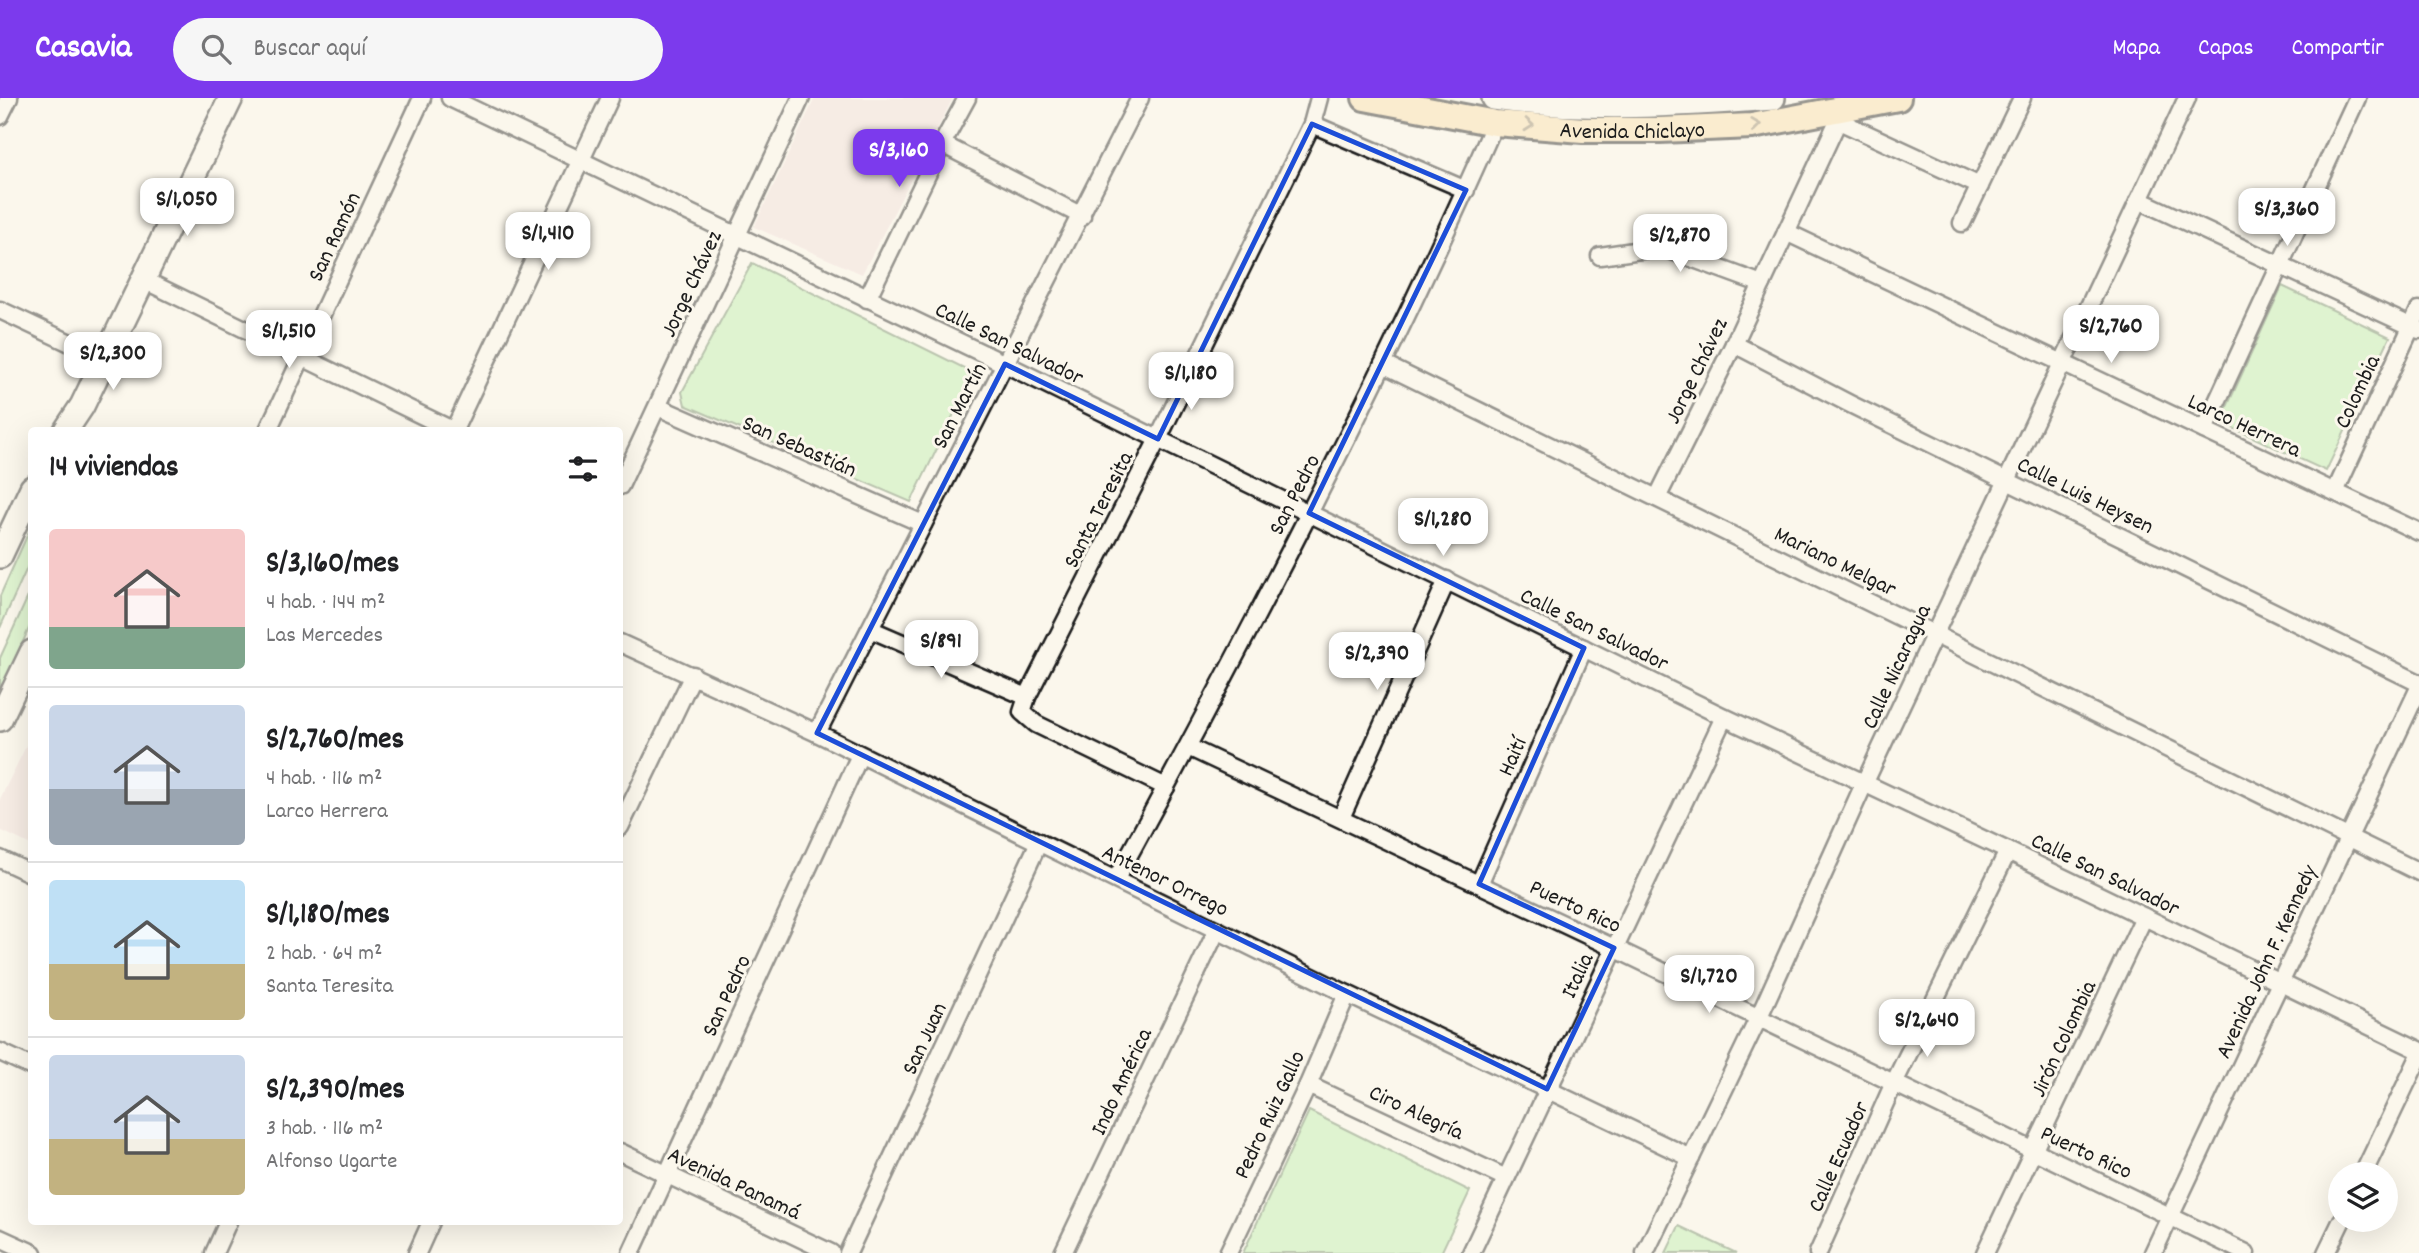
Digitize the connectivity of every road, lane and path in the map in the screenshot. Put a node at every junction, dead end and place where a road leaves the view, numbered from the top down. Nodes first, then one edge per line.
1 (9, 98) edge
2 (231, 98) edge
3 (422, 98) edge
4 (450, 98) edge
5 (610, 98) edge
6 (801, 98) edge
7 (967, 98) edge
8 (1140, 98) edge
9 (1319, 98) edge
10 (1365, 98) edge
11 (1494, 98) edge
12 (1773, 98) edge
13 (1898, 98) edge
14 (2022, 98) edge
15 (2187, 98) edge
16 (2357, 98) edge
17 (1841, 115) junction
18 (0, 116) edge
19 (1495, 123) junction
20 (1312, 124) junction
21 (942, 144) junction
22 (580, 160) junction
23 (1980, 187) junction
24 (1466, 190) junction
25 (2139, 200) junction
26 (1082, 216) junction
27 (1962, 223) dead end
28 (1786, 232) junction
29 (736, 236) junction
30 (1600, 256) dead end
31 (2280, 265) junction
32 (142, 279) junction
33 (1762, 284) junction
34 (867, 299) junction
35 (0, 310) edge
36 (2419, 310) edge
37 (2415, 328) edge
38 (1734, 344) junction
39 (303, 356) junction
40 (104, 359) junction
41 (2062, 362) junction
42 (1005, 364) junction
43 (1383, 365) junction
44 (82, 406) junction
45 (658, 407) junction
46 (68, 427) edge
47 (82, 427) edge
48 (269, 427) edge
49 (447, 427) edge
50 (454, 427) edge
51 (2204, 429) junction
52 (1158, 439) junction
53 (623, 480) edge
54 (2007, 481) junction
55 (2335, 492) junction
56 (28, 496) edge
57 (1657, 498) junction
58 (1309, 513) junction
59 (923, 524) junction
60 (2419, 532) edge
61 (0, 556) edge
62 (1447, 580) junction
63 (870, 629) junction
64 (1935, 634) junction
65 (623, 644) edge
66 (1584, 648) junction
67 (28, 660) edge
68 (693, 675) junction
69 (2419, 685) edge
70 (1024, 705) junction
71 (1724, 717) junction
72 (0, 719) edge
73 (817, 733) junction
74 (1188, 747) junction
75 (860, 755) junction
76 (1864, 784) junction
77 (1166, 787) junction
78 (1341, 818) junction
79 (623, 821) edge
80 (2348, 837) junction
81 (1039, 842) junction
82 (2008, 851) junction
83 (0, 859) edge
84 (28, 872) edge
85 (2419, 872) edge
86 (1116, 879) junction
87 (1479, 884) junction
88 (2144, 917) junction
89 (1217, 929) junction
90 (1614, 948) junction
91 (2280, 983) junction
92 (1347, 994) junction
93 (1758, 1019) junction
94 (2419, 1050) edge
95 (0, 1052) edge
96 (2419, 1057) edge
97 (28, 1065) edge
98 (1308, 1085) junction
99 (1894, 1085) junction
100 (1547, 1089) junction
101 (2034, 1152) junction
102 (623, 1153) edge
103 (1691, 1158) junction
104 (2369, 1162) edge
105 (667, 1175) junction
106 (1506, 1178) junction
107 (2171, 1216) junction
108 (227, 1225) edge
109 (430, 1225) edge
110 (2336, 1232) edge
111 (0, 1238) edge
112 (33, 1253) edge
113 (214, 1253) edge
114 (417, 1253) edge
115 (631, 1253) edge
116 (831, 1253) edge
117 (848, 1253) edge
118 (1063, 1253) edge
119 (1228, 1253) edge
120 (1471, 1253) edge
121 (1645, 1253) edge
122 (1818, 1253) edge
123 (1985, 1253) edge
124 (2153, 1253) edge
125 (2246, 1253) edge
126 (2326, 1253) edge

1 - 18 street
2 - 32 street
3 - 39 street, San Ramón
4 - 22 street, Calle San Salvador
5 - 22 street
6 - 29 street, Jorge Chávez
7 - 21 street
8 - 26 street, San Martín
9 - 20 street, Santa Teresita
10 - 19 main road, Avenida Chiclayo
11 - 12 street, Avenida Chiclayo
13 - 17 main road, Avenida Chiclayo
14 - 23 street
15 - 25 street, Calle Nicaragua
16 - 31 street
19 -> 17 main road, Avenida Chiclayo
17 - 23 street
17 - 28 street, Jorge Chávez
19 - 24 street, San Pedro
20 - 24 street
20 - 52 street, Santa Teresita
21 - 26 street
21 - 34 street
22 - 29 street, Calle San Salvador
22 - 50 street
23 - 27 street
24 - 43 street, San Pedro
25 - 31 street
25 - 41 street, Calle Nicaragua
26 - 42 street, San Martín
28 - 33 street, Jorge Chávez
28 - 41 street, Larco Herrera
29 - 34 street, Calle San Salvador
29 - 45 street, Jorge Chávez
30 - 33 street
31 - 37 street
31 - 51 street
32 - 39 street
32 - 40 street
33 - 38 street, Jorge Chávez
34 - 42 street, Calle San Salvador
35 - 40 street
36 - 37 street, Colombia
37 - 55 street, Colombia
38 - 54 street, Calle Luis Heysen
38 - 57 street, Jorge Chávez
39 - 48 street, San Ramón
39 - 49 street
40 - 44 street
41 - 51 street, Larco Herrera
41 - 54 street, Calle Nicaragua
42 - 52 street, Calle San Salvador
42 - 59 street, San Martín
43 - 57 street, Mariano Melgar
43 - 58 street, San Pedro
44 - 46 street
44 - 47 street
45 - 53 street, Jorge Chávez
45 - 59 street, San Sebastián
51 - 55 street, Larco Herrera
52 - 58 street, Calle San Salvador
52 - 70 street, Santa Teresita
54 - 64 street, Calle Nicaragua
54 - 69 street, Calle Luis Heysen
55 - 60 street, Larco Herrera
56 - 61 street
57 - 64 street, Mariano Melgar
58 - 62 street, Calle San Salvador
58 - 74 street, San Pedro
59 - 63 street, San Martín
62 - 66 street, Calle San Salvador
62 - 78 street
63 - 70 street
63 - 73 street, San Martín
64 - 76 street, Calle Nicaragua
64 - 80 street, Mariano Melgar
65 - 68 street, Antenor Orrego
66 - 71 street, Calle San Salvador
66 - 87 street, Haití
67 - 72 street
68 - 73 street, Antenor Orrego
68 - 79 street
69 - 80 street, Avenida John F. Kennedy
70 - 77 street
71 - 76 street, Calle San Salvador
71 - 90 street, Italia
73 - 75 street, Antenor Orrego
74 - 77 street, San Pedro
74 - 78 street, Puerto Rico
75 - 81 street, Antenor Orrego
75 - 105 street, San Pedro
76 - 82 street, Calle San Salvador
76 - 93 street, Calle Nicaragua
77 - 86 street, San Pedro
78 - 87 street, Puerto Rico
80 - 85 street, Mariano Melgar
80 - 91 street, Avenida John F. Kennedy
81 - 86 street, Antenor Orrego
81 - 117 street, San Juan
82 - 88 street, Calle San Salvador
82 - 99 street, Calle Ecuador
83 - 84 street
86 - 89 street, Antenor Orrego
87 - 90 street, Puerto Rico
88 - 91 street, Calle San Salvador
88 - 101 street, Jirón Colombia
89 - 92 street, Antenor Orrego
89 - 118 street, Indo América
90 - 93 street, Puerto Rico
90 - 100 street, Italia
91 - 94 street, Calle San Salvador
91 - 107 street, Avenida John F. Kennedy
92 - 98 street, Pedro Ruiz Gallo
92 - 100 street, Antenor Orrego
93 - 99 street, Puerto Rico
93 - 103 street, Calle Nicaragua
95 - 97 street
96 - 104 street
98 - 106 street, Ciro Alegría
98 - 119 street, Pedro Ruiz Gallo
99 - 101 street, Puerto Rico
99 - 122 street, Calle Ecuador
100 - 103 street, Antenor Orrego
100 - 106 street, Italia
101 - 107 street, Puerto Rico
101 - 123 street, Jirón Colombia
102 - 105 street, Avenida Panamá
103 - 121 street, Calle Nicaragua
105 - 115 street, San Pedro
105 - 116 street, Avenida Panamá
106 - 120 street, Italia
107 - 124 street, Avenida John F. Kennedy
107 - 125 street, Puerto Rico
108 - 113 street
109 - 114 street
110 - 126 street
111 - 112 street

